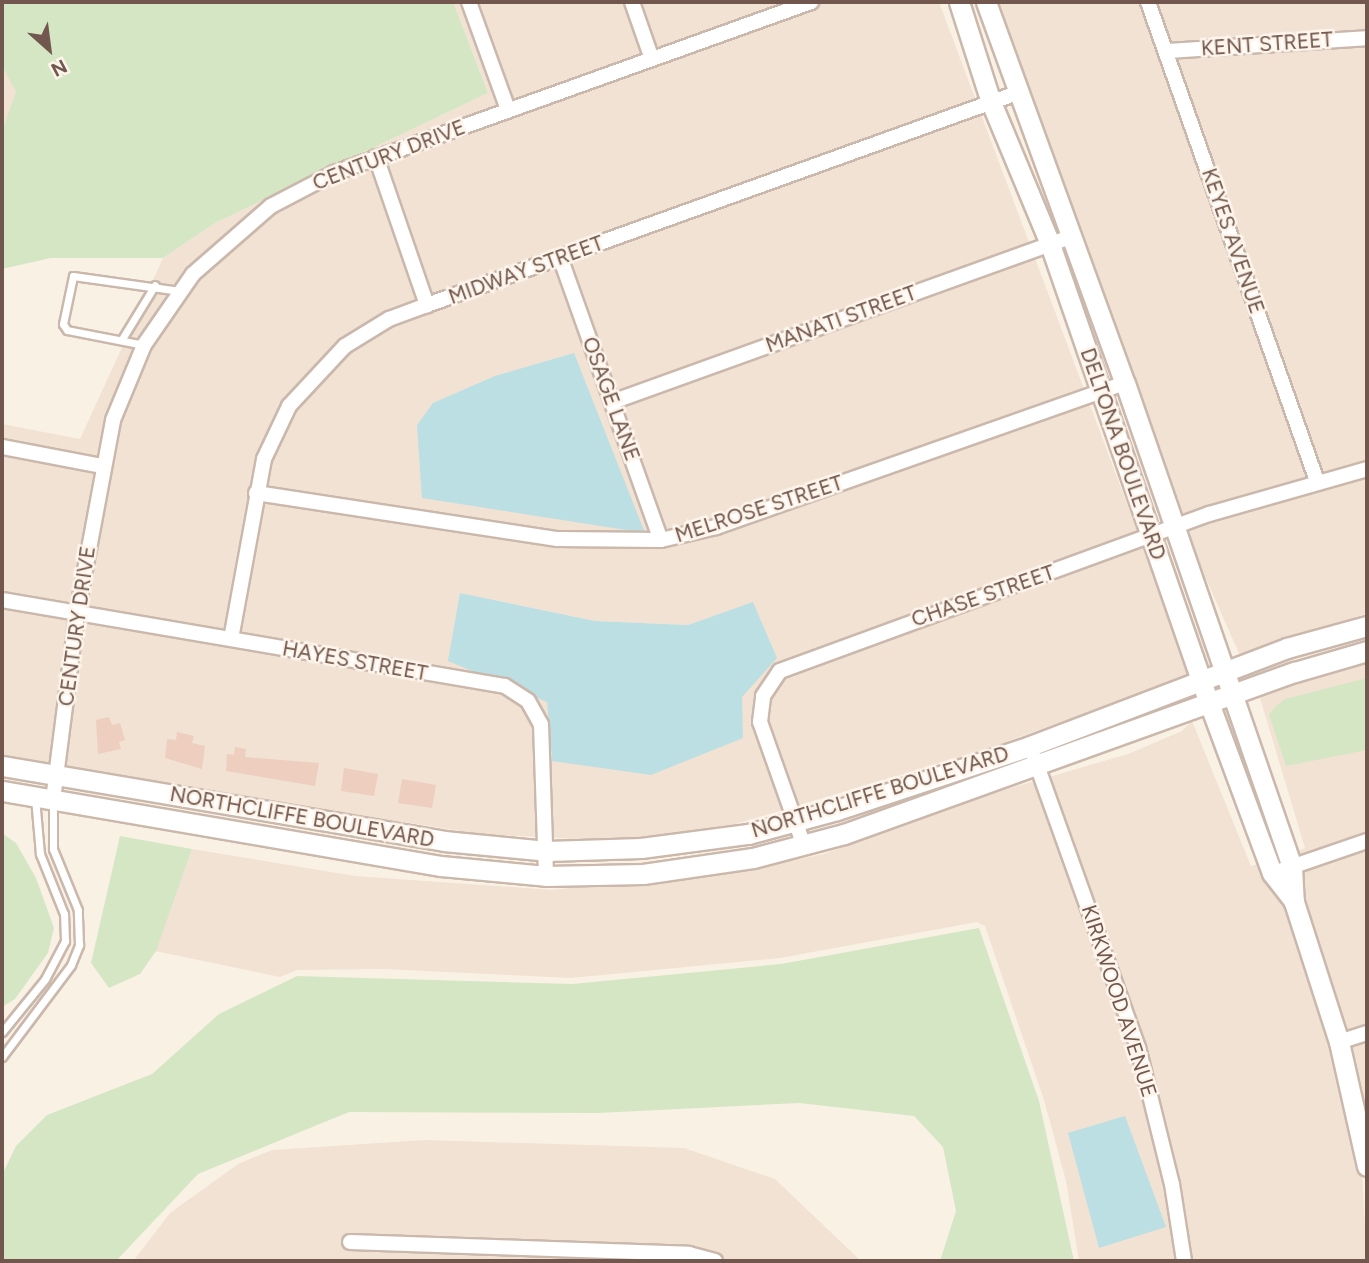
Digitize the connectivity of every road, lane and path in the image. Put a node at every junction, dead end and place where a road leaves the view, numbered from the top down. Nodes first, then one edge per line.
1 (469, 2) edge
2 (632, 2) edge
3 (959, 2) edge
4 (986, 2) edge
5 (1148, 2) edge
6 (801, 4) edge
7 (1367, 38) edge
8 (1167, 51) junction
9 (652, 58) junction
10 (1017, 93) junction
11 (992, 102) junction
12 (508, 110) junction
13 (376, 158) junction
14 (1070, 237) junction
15 (1050, 244) junction
16 (560, 257) junction
17 (156, 285) junction
18 (180, 291) junction
19 (427, 305) junction
20 (122, 339) junction
21 (144, 345) junction
22 (1125, 383) junction
23 (1101, 392) junction
24 (612, 402) junction
25 (2, 447) edge
26 (102, 466) junction
27 (1367, 469) edge
28 (1317, 481) junction
29 (256, 493) junction
30 (1175, 528) junction
31 (1153, 536) junction
32 (661, 540) junction
33 (2, 600) edge
34 (77, 613) junction
35 (1367, 626) edge
36 (231, 639) junction
37 (1367, 651) edge
38 (1226, 672) junction
39 (1201, 681) junction
40 (1234, 697) junction
41 (1211, 705) junction
42 (1030, 746) junction
43 (1037, 765) junction
44 (2, 766) edge
45 (57, 776) junction
46 (2, 791) edge
47 (44, 799) junction
48 (797, 821) junction
49 (1367, 841) edge
50 (804, 846) junction
51 (547, 850) junction
52 (1292, 867) junction
53 (1272, 873) junction
54 (546, 876) junction
55 (1294, 902) junction
56 (2, 1032) edge
57 (1367, 1033) edge
58 (1339, 1042) junction
59 (2, 1057) edge
60 (1367, 1166) edge
61 (350, 1242) dead end
62 (715, 1261) edge
63 (1184, 1261) edge

1 - 12 street
2 - 9 street
3 - 11 main road, DELTONA BOULEVARD
4 - 10 main road, DELTONA BOULEVARD
5 - 8 street, KEYES AVENUE
6 - 9 street, CENTURY DRIVE
7 - 8 street, KENT STREET
8 - 28 street, KEYES AVENUE
9 - 12 street, CENTURY DRIVE
10 - 11 street, MIDWAY STREET
10 - 14 main road, DELTONA BOULEVARD
11 - 15 main road, DELTONA BOULEVARD
11 - 16 street, MIDWAY STREET
12 - 13 street, CENTURY DRIVE
13 - 18 street, CENTURY DRIVE
13 - 19 street
14 - 15 street, MANATI STREET
14 - 22 main road, DELTONA BOULEVARD
15 - 23 main road, DELTONA BOULEVARD
15 - 24 street, MANATI STREET
16 - 19 street, MIDWAY STREET
16 - 24 street, OSAGE LANE
17 - 18 lane
17 - 20 lane
17 - 20 lane
18 - 21 street, CENTURY DRIVE
19 - 29 street, MIDWAY STREET
20 - 21 lane
21 - 26 street, CENTURY DRIVE
22 - 23 street, MELROSE STREET
22 - 30 main road, DELTONA BOULEVARD
23 - 31 main road, DELTONA BOULEVARD
23 - 32 street, MELROSE STREET
24 - 32 street, OSAGE LANE
25 - 26 street
26 - 34 street, CENTURY DRIVE
27 - 28 street, CHASE STREET
28 - 30 street, CHASE STREET
29 - 32 street, MELROSE STREET
29 - 36 street, MIDWAY STREET
30 - 31 street, CHASE STREET
30 - 38 main road, DELTONA BOULEVARD
31 - 39 main road, DELTONA BOULEVARD
31 - 48 street, CHASE STREET
33 - 34 street, HAYES STREET
34 - 36 street, HAYES STREET
34 - 45 street, CENTURY DRIVE
35 - 38 main road, NORTHCLIFFE BOULEVARD
36 - 51 street, HAYES STREET
37 - 40 main road, NORTHCLIFFE BOULEVARD
38 - 39 main road, NORTHCLIFFE BOULEVARD
38 - 40 main road, DELTONA BOULEVARD
39 - 41 main road, DELTONA BOULEVARD
39 - 42 main road, NORTHCLIFFE BOULEVARD
40 - 41 main road, NORTHCLIFFE BOULEVARD
40 - 52 main road, DELTONA BOULEVARD
41 - 43 main road, NORTHCLIFFE BOULEVARD
41 - 53 main road, DELTONA BOULEVARD
42 - 43 street, KIRKWOOD AVENUE
42 - 48 main road, NORTHCLIFFE BOULEVARD
43 - 50 main road, NORTHCLIFFE BOULEVARD
43 - 63 street, KIRKWOOD AVENUE
44 - 45 main road, NORTHCLIFFE BOULEVARD
45 - 47 street, CENTURY DRIVE
45 - 51 main road, NORTHCLIFFE BOULEVARD
46 - 47 main road, NORTHCLIFFE BOULEVARD
47 - 54 main road, NORTHCLIFFE BOULEVARD
47 - 56 lane
47 - 59 lane
48 - 50 street, CHASE STREET
48 - 51 main road, NORTHCLIFFE BOULEVARD
49 - 52 street
50 - 54 main road, NORTHCLIFFE BOULEVARD
51 - 54 street, HAYES STREET
52 - 53 street
52 - 55 main road, DELTONA BOULEVARD
53 - 55 main road, DELTONA BOULEVARD
55 - 58 main road, DELTONA BOULEVARD
57 - 58 street
58 - 60 main road, DELTONA BOULEVARD
61 - 62 street

